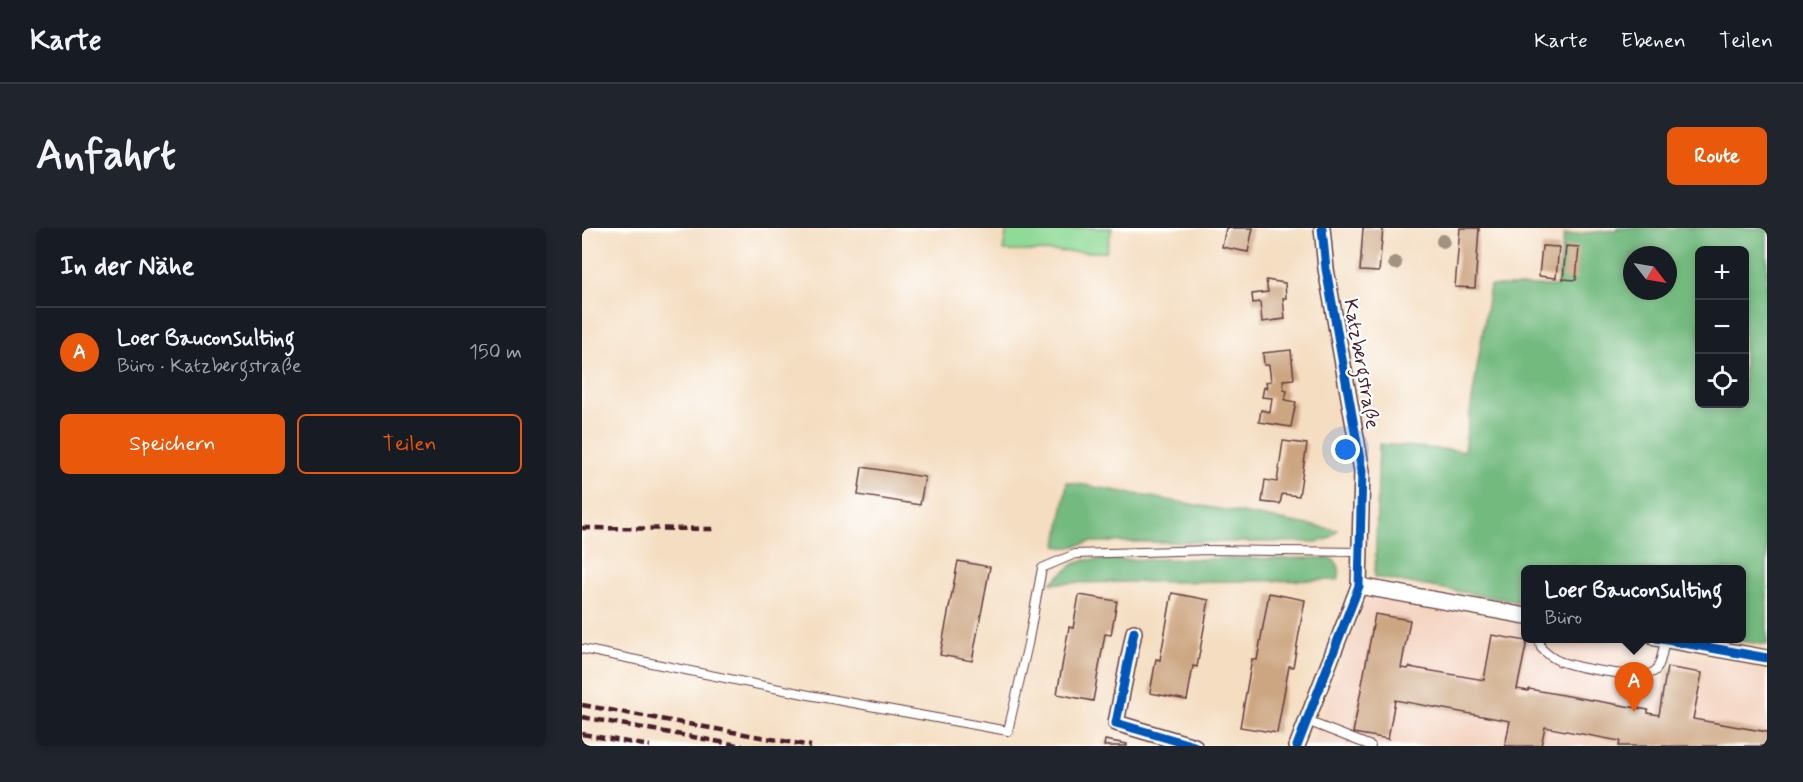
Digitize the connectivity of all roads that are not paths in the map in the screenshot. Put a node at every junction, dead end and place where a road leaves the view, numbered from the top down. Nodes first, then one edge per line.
1 (1322, 228) edge
2 (1360, 552) junction
3 (1359, 586) junction
4 (1521, 615) edge
5 (1134, 632) dead end
6 (1540, 643) edge
7 (1660, 643) edge
8 (1683, 643) edge
9 (582, 649) edge
10 (1767, 658) edge
11 (1307, 721) junction
12 (1194, 746) edge
13 (1297, 746) edge
14 (1371, 746) edge

1 - 2 street, Katzbergstraße
2 - 3 street, Katzbergstraße
2 - 9 lane
3 - 4 street
3 - 11 street, Katzbergstraße
5 - 12 street
6 - 7 lane
8 - 10 street
11 - 13 street, Katzbergstraße
11 - 14 lane

